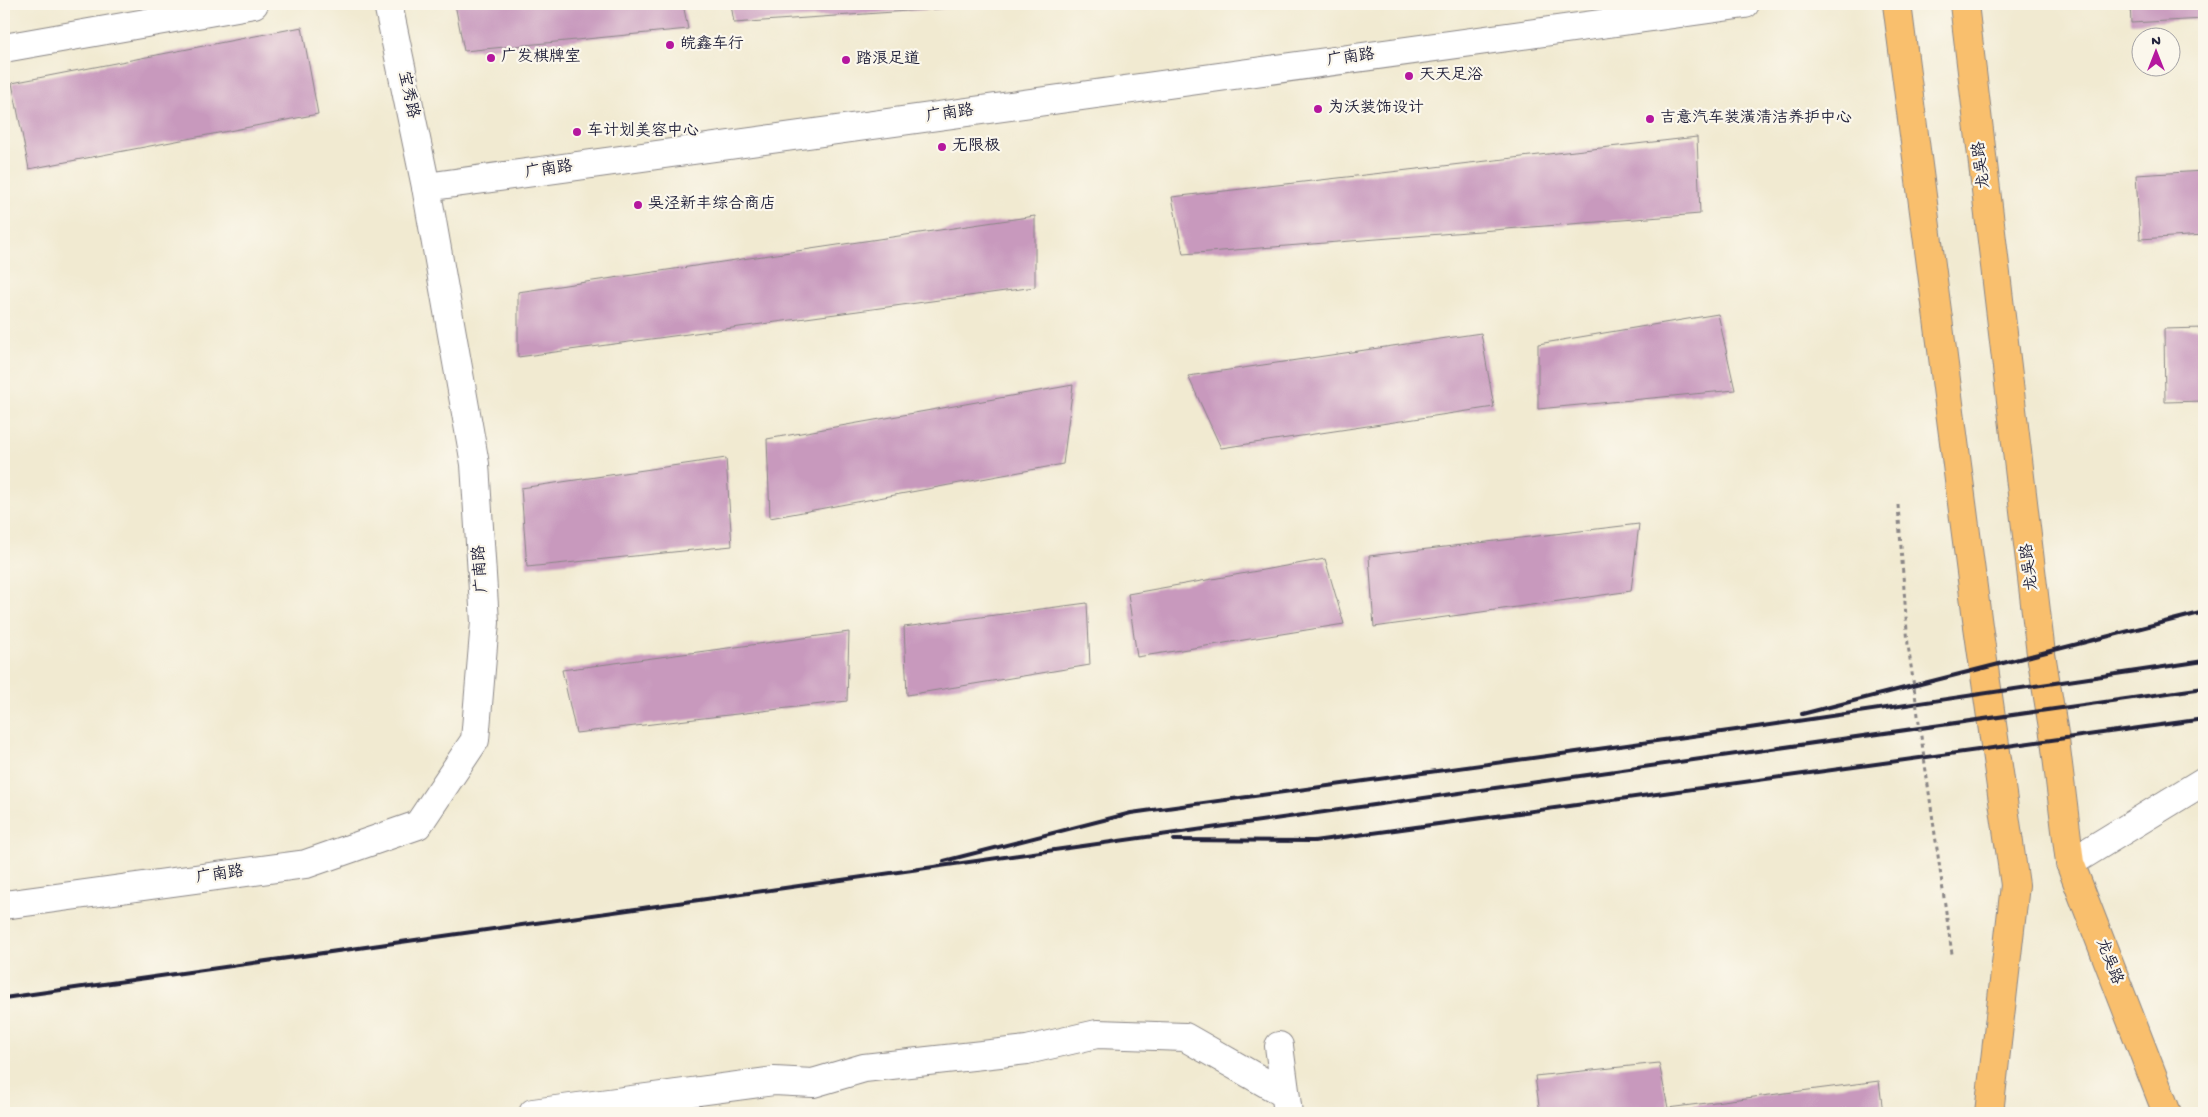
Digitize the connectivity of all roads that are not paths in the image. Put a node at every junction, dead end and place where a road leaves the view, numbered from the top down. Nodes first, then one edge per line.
1 (254, 4) edge
2 (388, 4) edge
3 (1745, 4) edge
4 (1897, 4) edge
5 (1964, 4) edge
6 (4, 48) edge
7 (426, 187) junction
8 (2204, 781) edge
9 (2070, 863) junction
10 (4, 905) edge
11 (1279, 1046) dead end
12 (1286, 1103) edge
13 (533, 1113) edge
14 (1989, 1113) edge
15 (2167, 1113) edge

1 - 6 street
2 - 7 street, 宝秀路
3 - 7 street, 广南路
4 - 14 main road
5 - 9 main road, 龙吴路
7 - 10 street, 广南路
8 - 9 street
9 - 15 main road, 龙吴路
11 - 12 street
12 - 13 street

